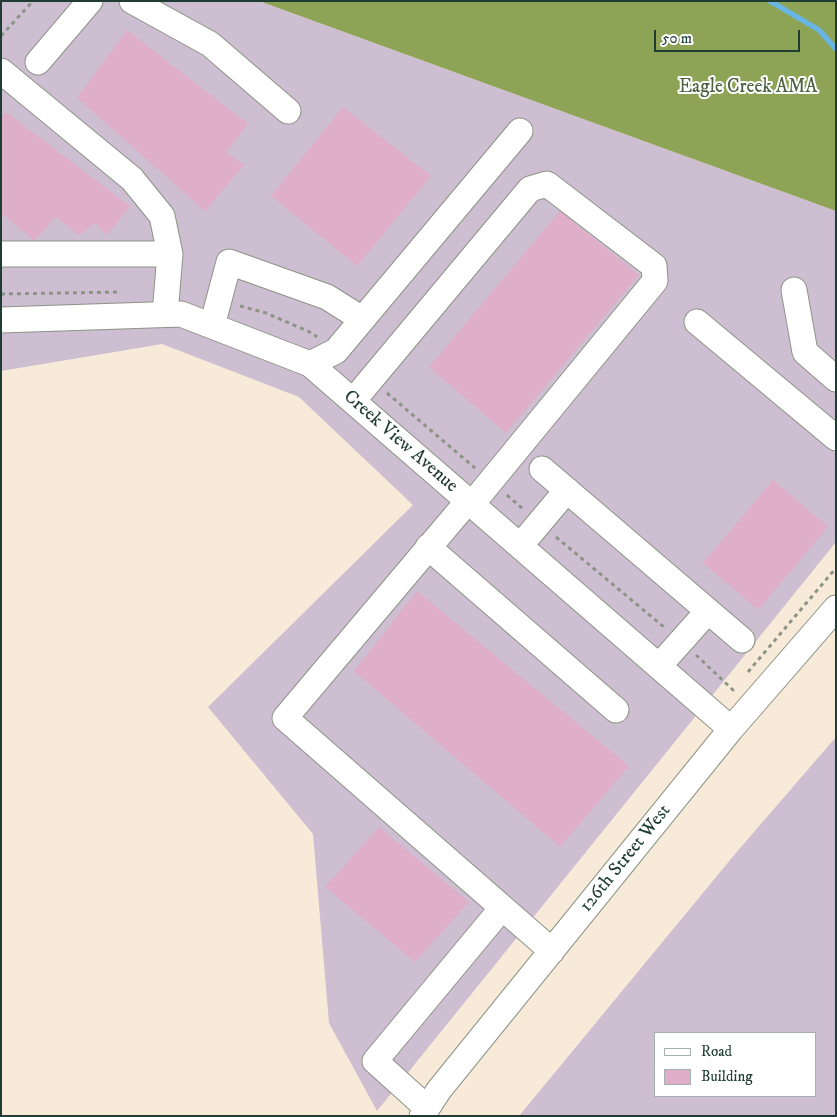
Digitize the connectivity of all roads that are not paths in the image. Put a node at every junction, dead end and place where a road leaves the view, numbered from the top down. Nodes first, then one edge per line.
1 (90, 1) edge
2 (132, 1) edge
3 (38, 62) dead end
4 (6, 83) edge
5 (288, 111) dead end
6 (520, 131) dead end
7 (1, 254) edge
8 (170, 254) junction
9 (794, 290) dead end
10 (165, 314) junction
11 (1, 320) edge
12 (362, 320) junction
13 (697, 322) dead end
14 (212, 326) junction
15 (310, 364) junction
16 (836, 379) edge
17 (353, 401) junction
18 (836, 438) edge
19 (542, 470) dead end
20 (567, 490) junction
21 (470, 502) junction
22 (520, 546) junction
23 (428, 547) junction
24 (836, 608) edge
25 (708, 611) junction
26 (742, 640) dead end
27 (659, 666) junction
28 (616, 710) dead end
29 (731, 729) junction
30 (502, 908) junction
31 (552, 951) junction
32 (425, 1112) edge

1 - 3 street
2 - 5 street
4 - 8 street
6 - 12 street
7 - 8 street
8 - 10 street
9 - 16 street
10 - 11 street, Creek View Avenue
10 - 14 street, Creek View Avenue
12 - 14 street
12 - 15 street
13 - 18 street
14 - 15 street, Creek View Avenue
15 - 17 street, Creek View Avenue
17 - 21 street, Creek View Avenue
17 - 21 street
19 - 20 street
20 - 22 street
20 - 25 street
21 - 22 street, Creek View Avenue
21 - 23 street
22 - 27 street, Creek View Avenue
23 - 28 street
23 - 30 street
24 - 29 street, 126th Street West
25 - 26 street
25 - 27 street
27 - 29 street, Creek View Avenue
29 - 31 street, 126th Street West
30 - 31 street
30 - 32 street
31 - 32 street, 126th Street West

